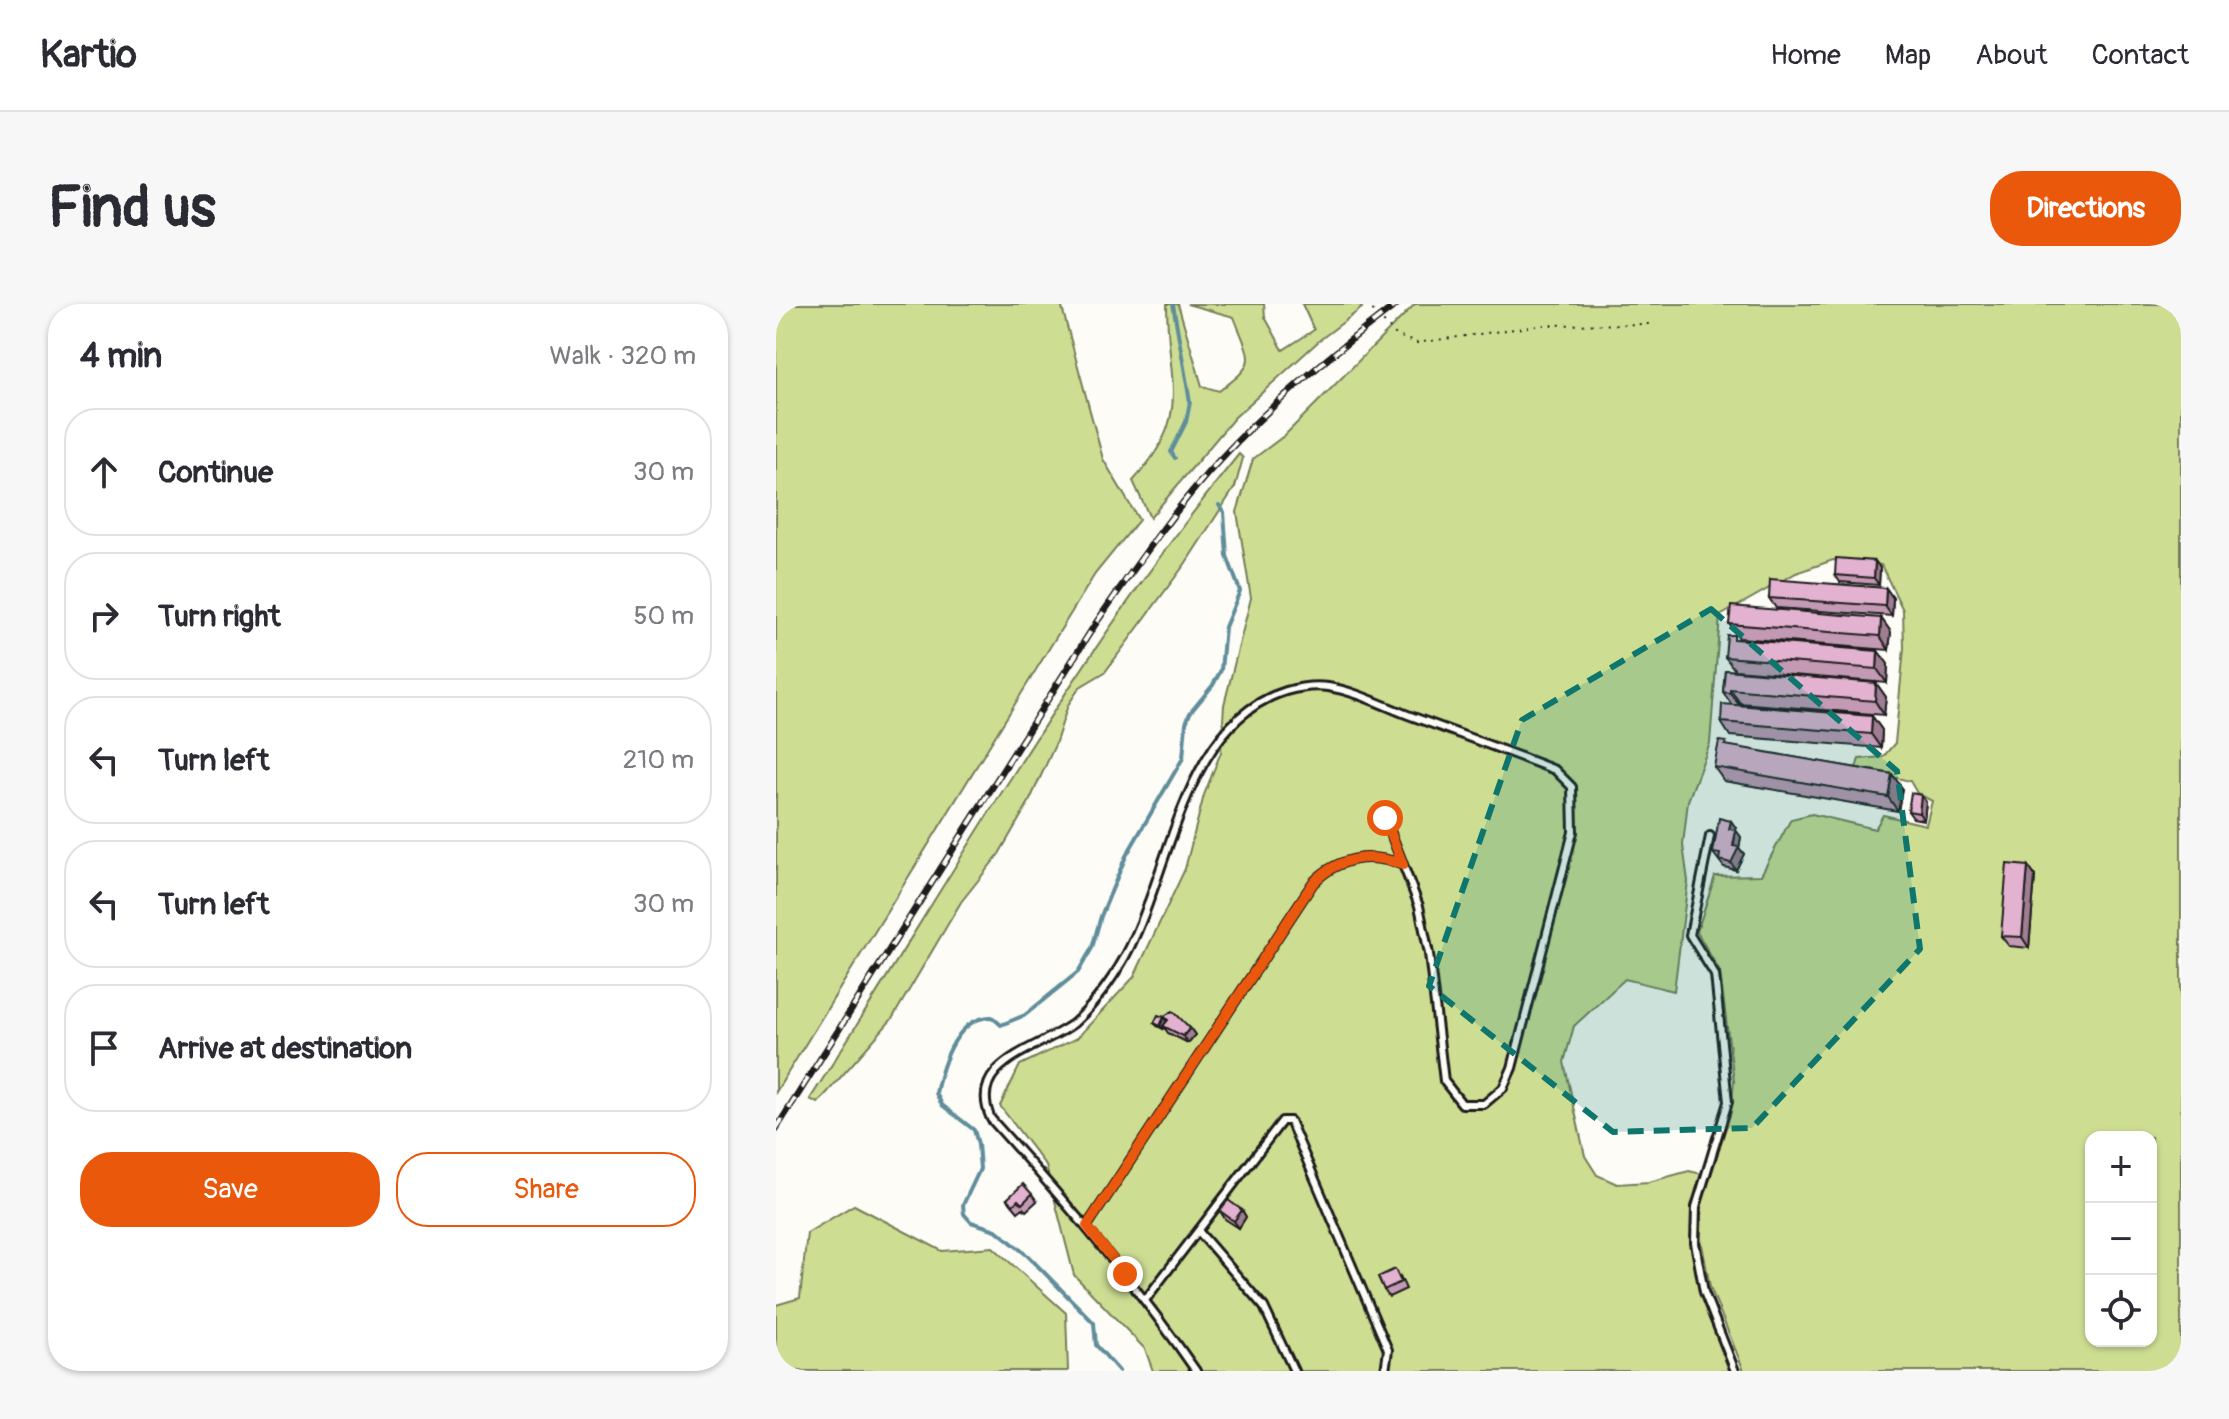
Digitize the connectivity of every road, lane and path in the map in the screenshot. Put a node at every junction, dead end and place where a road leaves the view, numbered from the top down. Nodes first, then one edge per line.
1 (1367, 304) edge
2 (1654, 324) dead end
3 (1385, 818) dead end
4 (1710, 836) dead end
5 (1403, 865) junction
6 (1087, 1226) junction
7 (1200, 1233) junction
8 (1146, 1299) junction
9 (1196, 1371) edge
10 (1294, 1371) edge
11 (1385, 1371) edge
12 (1735, 1371) edge

1 - 2 path
3 - 5 lane
4 - 12 lane
5 - 6 lane
5 - 6 lane
6 - 8 lane
7 - 8 lane
7 - 10 lane
7 - 11 lane
8 - 9 lane

